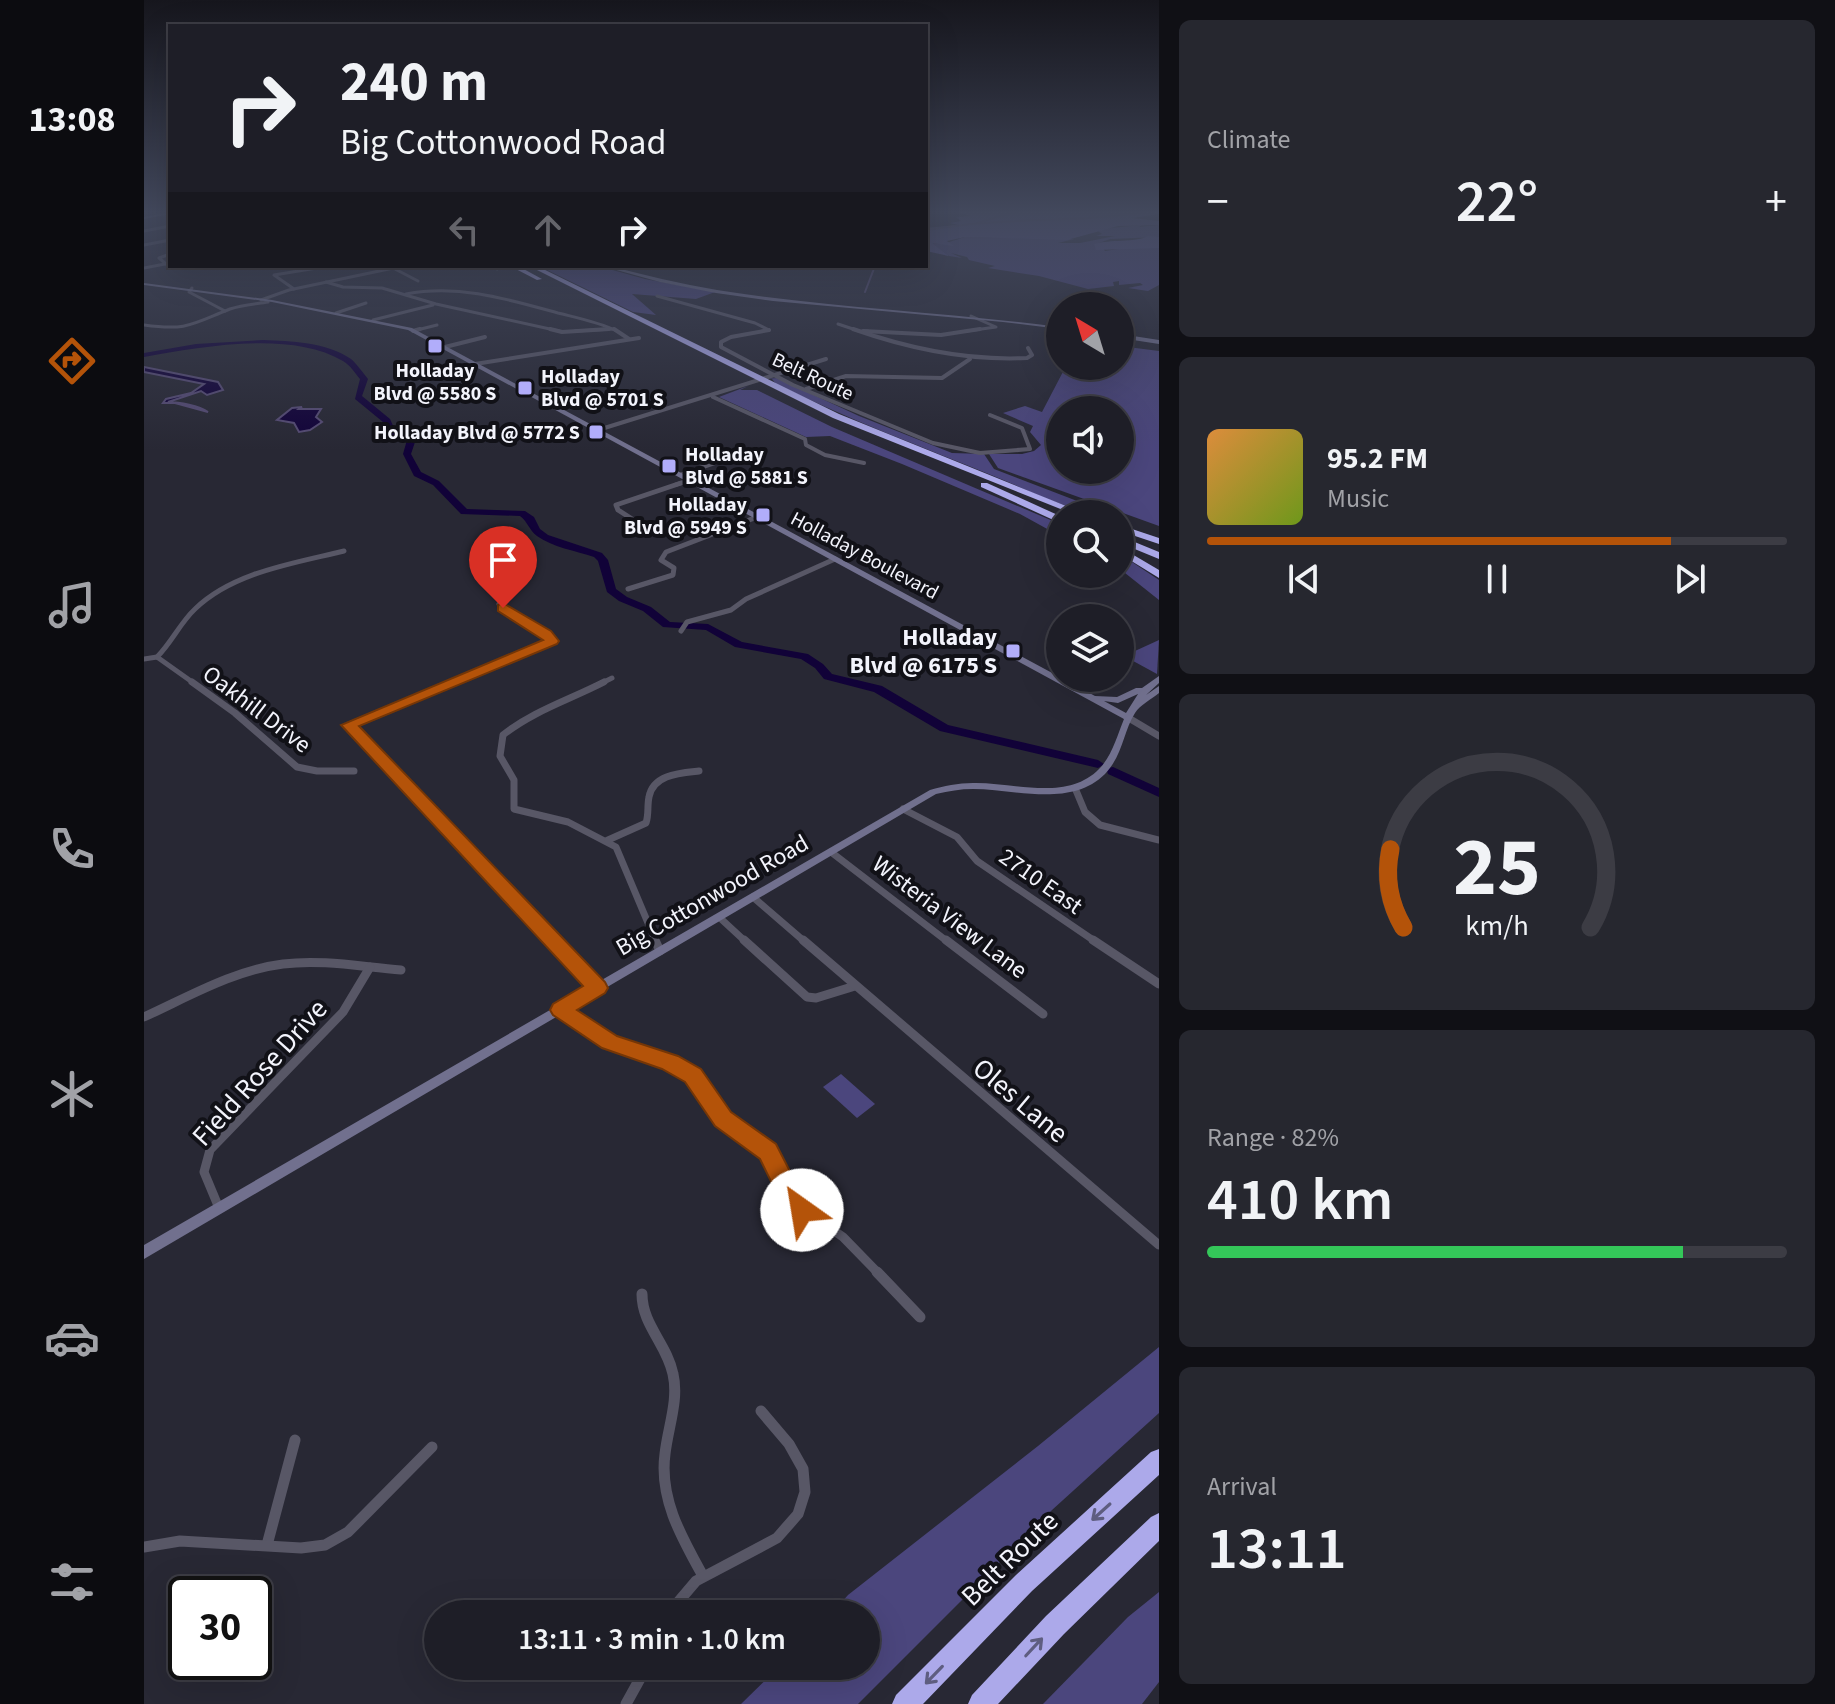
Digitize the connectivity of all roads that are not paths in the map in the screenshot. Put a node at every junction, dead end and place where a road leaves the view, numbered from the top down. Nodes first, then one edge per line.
1 (190, 291) edge
2 (206, 291) edge
3 (289, 291) edge
4 (389, 291) edge
5 (426, 291) edge
6 (438, 291) edge
7 (564, 291) edge
8 (579, 291) edge
9 (720, 291) edge
10 (467, 292) joint
11 (404, 295) junction
12 (657, 296) dead end
13 (261, 300) junction
14 (272, 301) junction
15 (366, 303) dead end
16 (436, 304) junction
17 (225, 311) junction
18 (336, 313) junction
19 (971, 316) junction
20 (373, 320) junction
21 (838, 324) dead end
22 (144, 325) edge
23 (437, 325) dead end
24 (1046, 326) edge
25 (614, 329) junction
26 (413, 331) junction
27 (860, 332) junction
28 (485, 337) dead end
29 (639, 338) dead end
30 (1134, 338) edge
31 (629, 339) junction
32 (1159, 342) edge
33 (445, 347) junction
34 (1028, 348) dead end
35 (826, 359) dead end
36 (970, 359) junction
37 (475, 364) junction
38 (774, 375) junction
39 (743, 376) junction
40 (767, 388) junction
41 (806, 389) junction
42 (713, 397) junction
43 (990, 415) dead end
44 (598, 430) junction
45 (755, 449) dead end
46 (864, 463) dead end
47 (680, 475) junction
48 (690, 480) junction
49 (1046, 500) edge
50 (1046, 511) edge
51 (757, 517) junction
52 (646, 528) dead end
53 (1134, 534) edge
54 (482, 536) dead end
55 (1159, 544) edge
56 (1134, 545) edge
57 (344, 551) dead end
58 (1159, 556) edge
59 (1134, 558) edge
60 (835, 559) junction
61 (1159, 576) edge
62 (628, 589) dead end
63 (682, 628) dead end
64 (157, 657) junction
65 (144, 659) edge
66 (612, 678) dead end
67 (1159, 679) edge
68 (1148, 685) junction
69 (1159, 689) edge
70 (1086, 695) junction
71 (1128, 715) junction
72 (1159, 736) edge
73 (354, 771) dead end
74 (699, 771) dead end
75 (1075, 788) junction
76 (903, 809) junction
77 (608, 840) junction
78 (1159, 840) edge
79 (831, 852) junction
80 (753, 897) junction
81 (719, 917) junction
82 (660, 951) junction
83 (370, 967) junction
84 (401, 970) dead end
85 (1159, 984) edge
86 (855, 986) junction
87 (597, 988) junction
88 (560, 1010) junction
89 (1043, 1014) dead end
90 (144, 1017) edge
91 (219, 1208) junction
92 (1159, 1245) edge
93 (144, 1252) edge
94 (642, 1294) dead end
95 (920, 1317) dead end
96 (761, 1411) dead end
97 (295, 1440) dead end
98 (432, 1447) dead end
99 (1159, 1460) edge
100 (1159, 1525) edge
101 (267, 1545) junction
102 (144, 1547) edge
103 (703, 1576) junction
104 (678, 1600) edge
105 (639, 1680) edge
106 (626, 1704) edge
107 (905, 1704) edge
108 (981, 1704) edge

1 - 17 street
2 - 13 main road, Holladay Boulevard
3 - 13 street
4 - 11 street
5 - 11 street
6 - 10 street
7 - 39 highway, Belt Route
8 - 39 highway, Belt Route
9 - 19 main road
10 - 25 street
11 - 16 street
12 - 38 street
13 - 14 main road, Holladay Boulevard
14 - 17 street
14 - 18 main road, Holladay Boulevard
15 - 18 street
16 - 20 street
16 - 25 street
17 - 22 street
18 - 20 main road, Holladay Boulevard
19 - 24 main road
19 - 27 street
20 - 26 main road, Holladay Boulevard
21 - 27 street
23 - 26 street
25 - 31 street
26 - 33 main road, Holladay Boulevard
27 - 36 street
28 - 33 street
29 - 31 street
30 - 32 main road
31 - 37 street
33 - 37 main road, Holladay Boulevard
34 - 36 street
35 - 38 street
36 - 41 street
37 - 44 main road, Holladay Boulevard
38 - 41 street
38 - 42 street
39 - 40 highway, Belt Route
40 - 49 highway, Belt Route
40 - 50 highway, Belt Route
41 - 43 street
42 - 44 street
42 - 46 street
44 - 47 main road, Holladay Boulevard
45 - 47 street
47 - 48 main road, Holladay Boulevard
48 - 51 main road, Holladay Boulevard
48 - 52 street
51 - 60 main road, Holladay Boulevard
51 - 62 street
53 - 55 highway
54 - 87 street
56 - 58 highway
57 - 64 street
59 - 61 highway
60 - 63 street
60 - 70 main road, Holladay Boulevard
64 - 65 street
64 - 73 street, Oakhill Drive
66 - 77 street
67 - 68 main road
68 - 70 main road
68 - 71 main road
69 - 71 main road
70 - 71 main road, Holladay Boulevard
71 - 72 street, Holladay Boulevard
71 - 75 main road
74 - 77 street
75 - 76 main road, Big Cottonwood Road
75 - 78 street
76 - 79 main road, Big Cottonwood Road
76 - 85 street, 2710 East
77 - 82 street
79 - 80 main road, Big Cottonwood Road
79 - 89 street, Wisteria View Lane
80 - 81 main road, Big Cottonwood Road
80 - 86 street, Oles Lane
81 - 82 main road, Big Cottonwood Road
81 - 86 street
82 - 87 main road, Big Cottonwood Road
83 - 84 street, Field Rose Drive
83 - 90 street, Field Rose Drive
83 - 91 street, Field Rose Drive
86 - 92 street, Oles Lane
87 - 88 main road, Big Cottonwood Road
88 - 91 main road, Big Cottonwood Road
88 - 95 street
91 - 93 main road, Big Cottonwood Road
94 - 103 street
96 - 103 street
97 - 101 street
98 - 101 street
99 -> 107 highway, Belt Route
108 -> 100 highway
101 - 102 street
103 - 104 street
105 - 106 street

